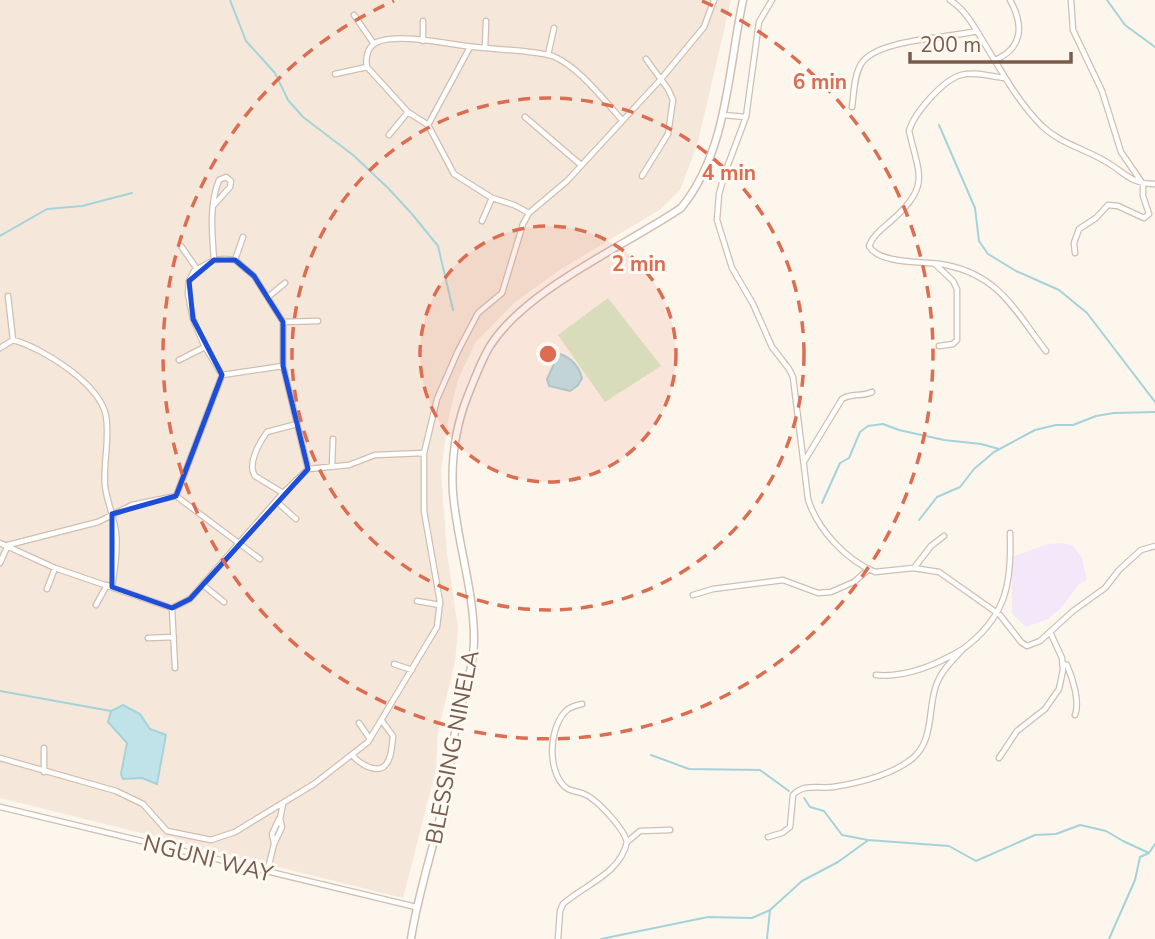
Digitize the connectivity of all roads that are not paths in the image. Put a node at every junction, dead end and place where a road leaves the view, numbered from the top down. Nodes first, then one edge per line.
1 (714, 0) edge
2 (743, 0) edge
3 (772, 0) edge
4 (950, 0) edge
5 (1010, 0) edge
6 (1071, 0) edge
7 (354, 15) dead end
8 (423, 21) dead end
9 (486, 21) dead end
10 (554, 28) dead end
11 (977, 31) junction
12 (423, 41) junction
13 (374, 44) junction
14 (470, 47) junction
15 (485, 47) junction
16 (548, 55) junction
17 (646, 59) dead end
18 (995, 60) junction
19 (367, 67) junction
20 (335, 74) dead end
21 (1006, 78) junction
22 (661, 79) junction
23 (852, 107) dead end
24 (408, 113) junction
25 (722, 114) junction
26 (525, 117) dead end
27 (746, 117) junction
28 (622, 120) junction
29 (428, 125) junction
30 (389, 135) dead end
31 (581, 165) junction
32 (642, 176) dead end
33 (1143, 184) junction
34 (1155, 184) edge
35 (492, 198) junction
36 (214, 205) junction
37 (529, 213) junction
38 (482, 221) dead end
39 (243, 237) dead end
40 (181, 246) dead end
41 (1075, 253) dead end
42 (214, 260) junction
43 (235, 260) junction
44 (934, 264) junction
45 (197, 269) junction
46 (285, 283) dead end
47 (8, 296) dead end
48 (268, 297) junction
49 (318, 321) dead end
50 (283, 322) junction
51 (13, 340) junction
52 (939, 346) dead end
53 (205, 347) junction
54 (0, 348) edge
55 (1045, 351) dead end
56 (179, 360) dead end
57 (283, 366) junction
58 (222, 375) junction
59 (872, 392) dead end
60 (297, 424) junction
61 (333, 439) dead end
62 (424, 453) junction
63 (804, 461) junction
64 (332, 466) junction
65 (308, 468) junction
66 (283, 493) junction
67 (176, 496) junction
68 (276, 501) junction
69 (112, 514) junction
70 (296, 519) dead end
71 (1010, 533) dead end
72 (944, 536) dead end
73 (239, 542) junction
74 (0, 543) edge
75 (8, 545) junction
76 (1155, 545) edge
77 (260, 559) dead end
78 (922, 559) junction
79 (0, 564) edge
80 (55, 568) junction
81 (914, 568) junction
82 (869, 569) junction
83 (926, 569) junction
84 (203, 584) junction
85 (110, 586) junction
86 (47, 589) dead end
87 (693, 595) dead end
88 (417, 601) dead end
89 (224, 602) dead end
90 (96, 605) dead end
91 (440, 605) junction
92 (172, 608) junction
93 (996, 611) junction
94 (1050, 632) junction
95 (174, 637) junction
96 (148, 638) dead end
97 (963, 649) junction
98 (394, 664) dead end
99 (1063, 664) junction
100 (175, 668) dead end
101 (412, 670) junction
102 (876, 675) dead end
103 (582, 704) dead end
104 (1075, 715) dead end
105 (382, 721) junction
106 (359, 723) dead end
107 (370, 739) junction
108 (44, 748) dead end
109 (352, 755) junction
110 (0, 758) edge
111 (999, 758) dead end
112 (44, 772) junction
113 (283, 803) junction
114 (0, 807) edge
115 (670, 830) dead end
116 (768, 836) dead end
117 (626, 842) junction
118 (267, 873) junction
119 (416, 907) junction
120 (411, 939) edge
121 (558, 939) edge

1 - 22 street
2 - 25 street, BLESSING NINELA
3 - 27 street
4 - 11 street
5 - 18 street
6 - 33 street
7 - 13 street
8 - 12 street
9 - 15 street
10 - 16 street
11 - 18 street
11 - 23 street
12 - 13 street
12 - 14 street
13 - 19 street
14 - 15 street
14 - 29 street
15 - 16 street
16 - 28 street
17 - 22 street
18 - 21 street
19 - 20 street
19 - 24 street
21 - 33 street
21 - 44 street
22 - 28 street
22 - 32 street
24 - 29 street
24 - 30 street
25 - 27 street
25 - 119 street, BLESSING NINELA
26 - 31 street
27 - 63 street
28 - 31 street
29 - 35 street
31 - 37 street
33 - 34 street
33 - 41 street
35 - 37 street
35 - 38 street
36 - 36 street
36 - 42 street
37 - 62 street
39 - 43 street
40 - 45 street
42 - 43 street
42 - 45 street
43 - 48 street
44 - 52 street
44 - 55 street
45 - 53 street
46 - 48 street
47 - 51 street
48 - 50 street
49 - 50 street
50 - 57 street
51 - 54 street
51 - 69 street
53 - 56 street
53 - 58 street
57 - 58 street
57 - 60 street
58 - 67 street
59 - 63 street
60 - 65 street
60 - 66 street
61 - 64 street
62 - 64 street
62 - 91 street
63 - 82 street
64 - 65 street
65 - 66 street
66 - 68 street
67 - 69 street
67 - 73 street
68 - 70 street
68 - 73 street
69 - 75 street
69 - 85 street
71 - 93 street
72 - 78 street
73 - 77 street
73 - 84 street
74 - 75 street
75 - 79 street
75 - 80 street
76 - 94 street
78 - 81 street
78 - 83 street
80 - 85 street
80 - 86 street
81 - 82 street
81 - 83 street
82 - 87 street
83 - 93 street
84 - 89 street
84 - 92 street
85 - 90 street
85 - 92 street
88 - 91 street
91 - 101 street
92 - 95 street
93 - 94 street
93 - 97 street
94 - 99 street
95 - 96 street
95 - 100 street
97 - 102 street
97 - 116 street
98 - 101 street
99 - 104 street
99 - 111 street
101 - 105 street
103 - 117 street
105 - 107 street
105 - 109 street
106 - 107 street
107 - 109 street
108 - 112 street
109 - 113 street
110 - 112 street
112 - 113 street
113 - 118 street
114 - 118 street, NGUNI WAY
115 - 117 street
117 - 121 street
118 - 119 street, NGUNI WAY
119 - 120 street, BLESSING NINELA

